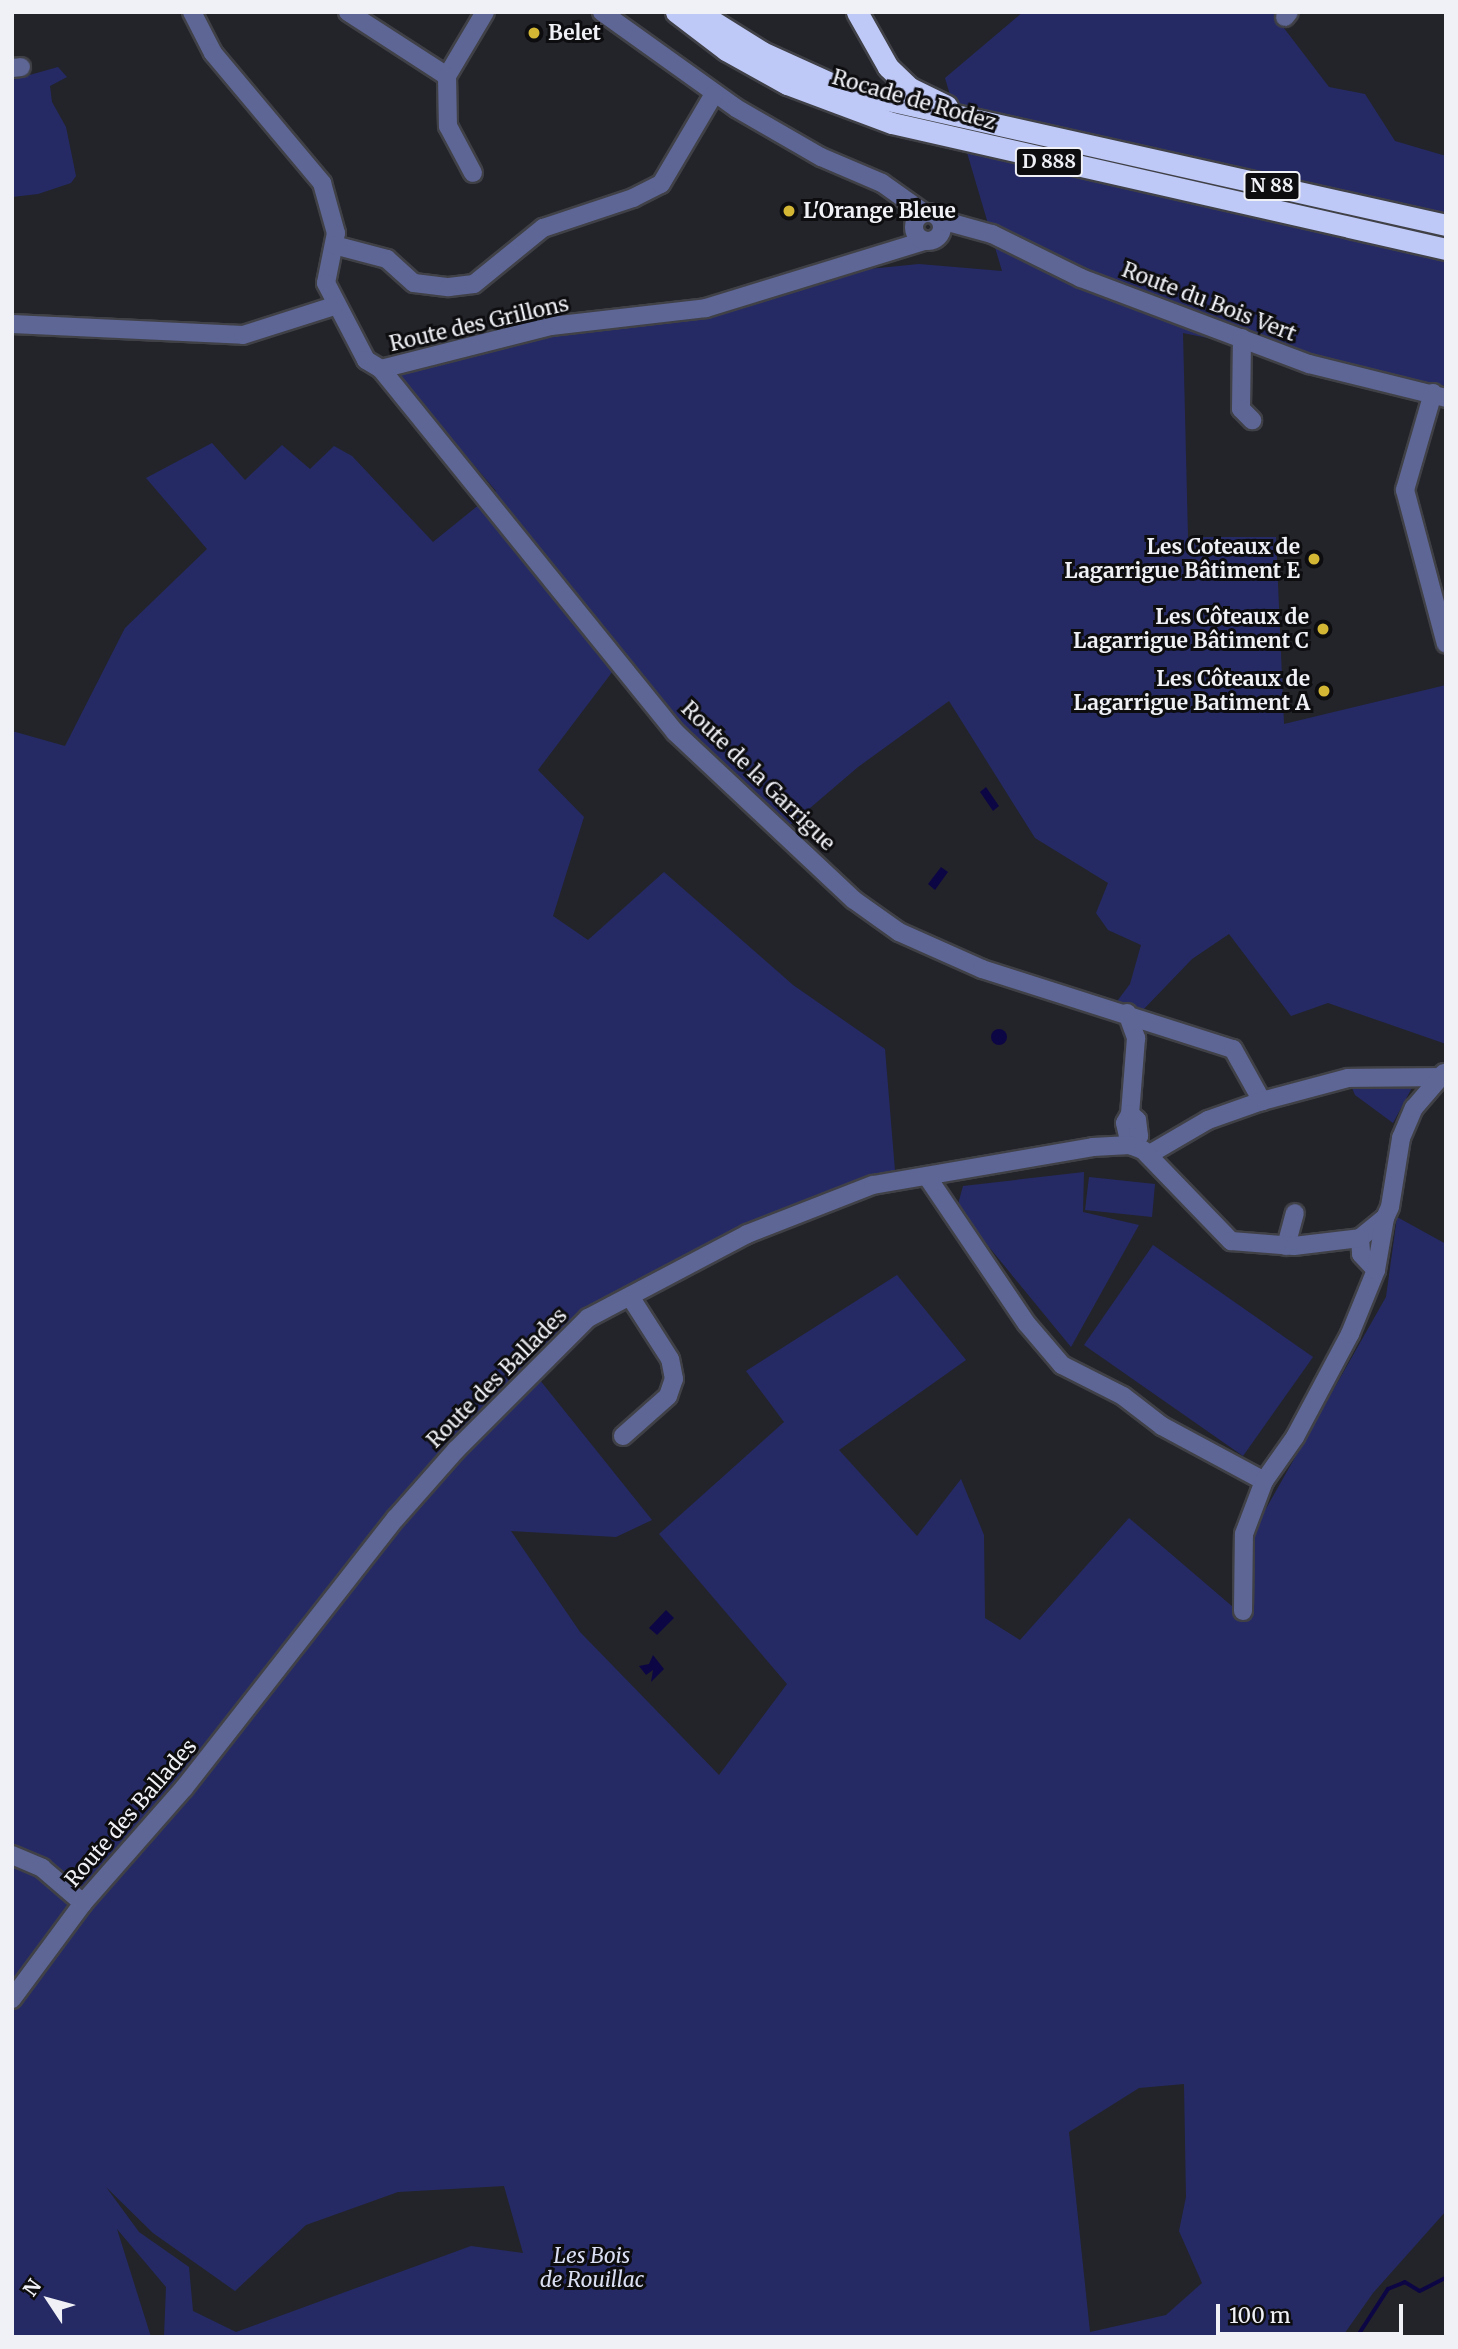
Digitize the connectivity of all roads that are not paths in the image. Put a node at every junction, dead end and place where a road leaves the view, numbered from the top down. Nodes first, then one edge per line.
1 (192, 12) edge
2 (348, 12) edge
3 (485, 12) edge
4 (602, 12) edge
5 (676, 12) edge
6 (698, 12) edge
7 (858, 12) edge
8 (447, 76) junction
9 (714, 94) junction
10 (1097, 148) junction
11 (473, 173) dead end
12 (1446, 225) edge
13 (926, 227) junction
14 (334, 245) junction
15 (1446, 249) edge
16 (334, 306) junction
17 (12, 324) edge
18 (1242, 338) junction
19 (381, 369) junction
20 (1439, 395) edge
21 (1252, 420) dead end
22 (1446, 644) edge
23 (1127, 1013) junction
24 (1442, 1074) edge
25 (1262, 1101) junction
26 (1130, 1145) junction
27 (1148, 1155) junction
28 (956, 1174) junction
29 (928, 1178) junction
30 (950, 1208) junction
31 (1295, 1213) dead end
32 (1385, 1218) junction
33 (1360, 1238) junction
34 (1286, 1246) junction
35 (1376, 1270) junction
36 (631, 1298) junction
37 (623, 1436) dead end
38 (1264, 1481) junction
39 (1243, 1611) dead end
40 (12, 1856) edge
41 (83, 1903) junction
42 (12, 1999) edge

1 - 14 street, Route des Grillons
2 - 8 street
3 - 8 street
4 - 9 street
5 - 15 highway, Rocade de Rodez / D 888
6 - 10 highway, Rocade de Rodez / D 888
7 - 10 highway
8 - 11 street
9 - 13 street
9 - 14 street
10 - 12 highway, Rocade de Rodez / N 88
13 - 18 street, Route du Bois Vert
13 - 19 street, Route des Grillons
14 - 16 street, Route des Grillons
16 - 17 street
16 - 19 street, Route des Grillons
18 - 20 street, Route du Bois Vert
18 - 21 street
19 - 23 street, Route de la Garrigue
20 - 22 street
23 - 25 street, Route de la Garrigue
23 - 26 street
24 - 25 street
24 - 32 street
25 - 27 street
26 - 27 street
26 - 28 street, Route des Ballades
27 - 34 street
28 - 29 street, Route des Ballades
28 - 30 street
29 - 30 street
29 - 36 street, Route des Ballades
30 - 38 street
31 - 34 street
32 - 33 street
32 - 35 street
33 - 34 street
33 - 35 street
35 - 38 street
36 - 37 street
36 - 41 street, Route des Ballades
38 - 39 street
40 - 41 street
41 - 42 street, Route des Ballades

